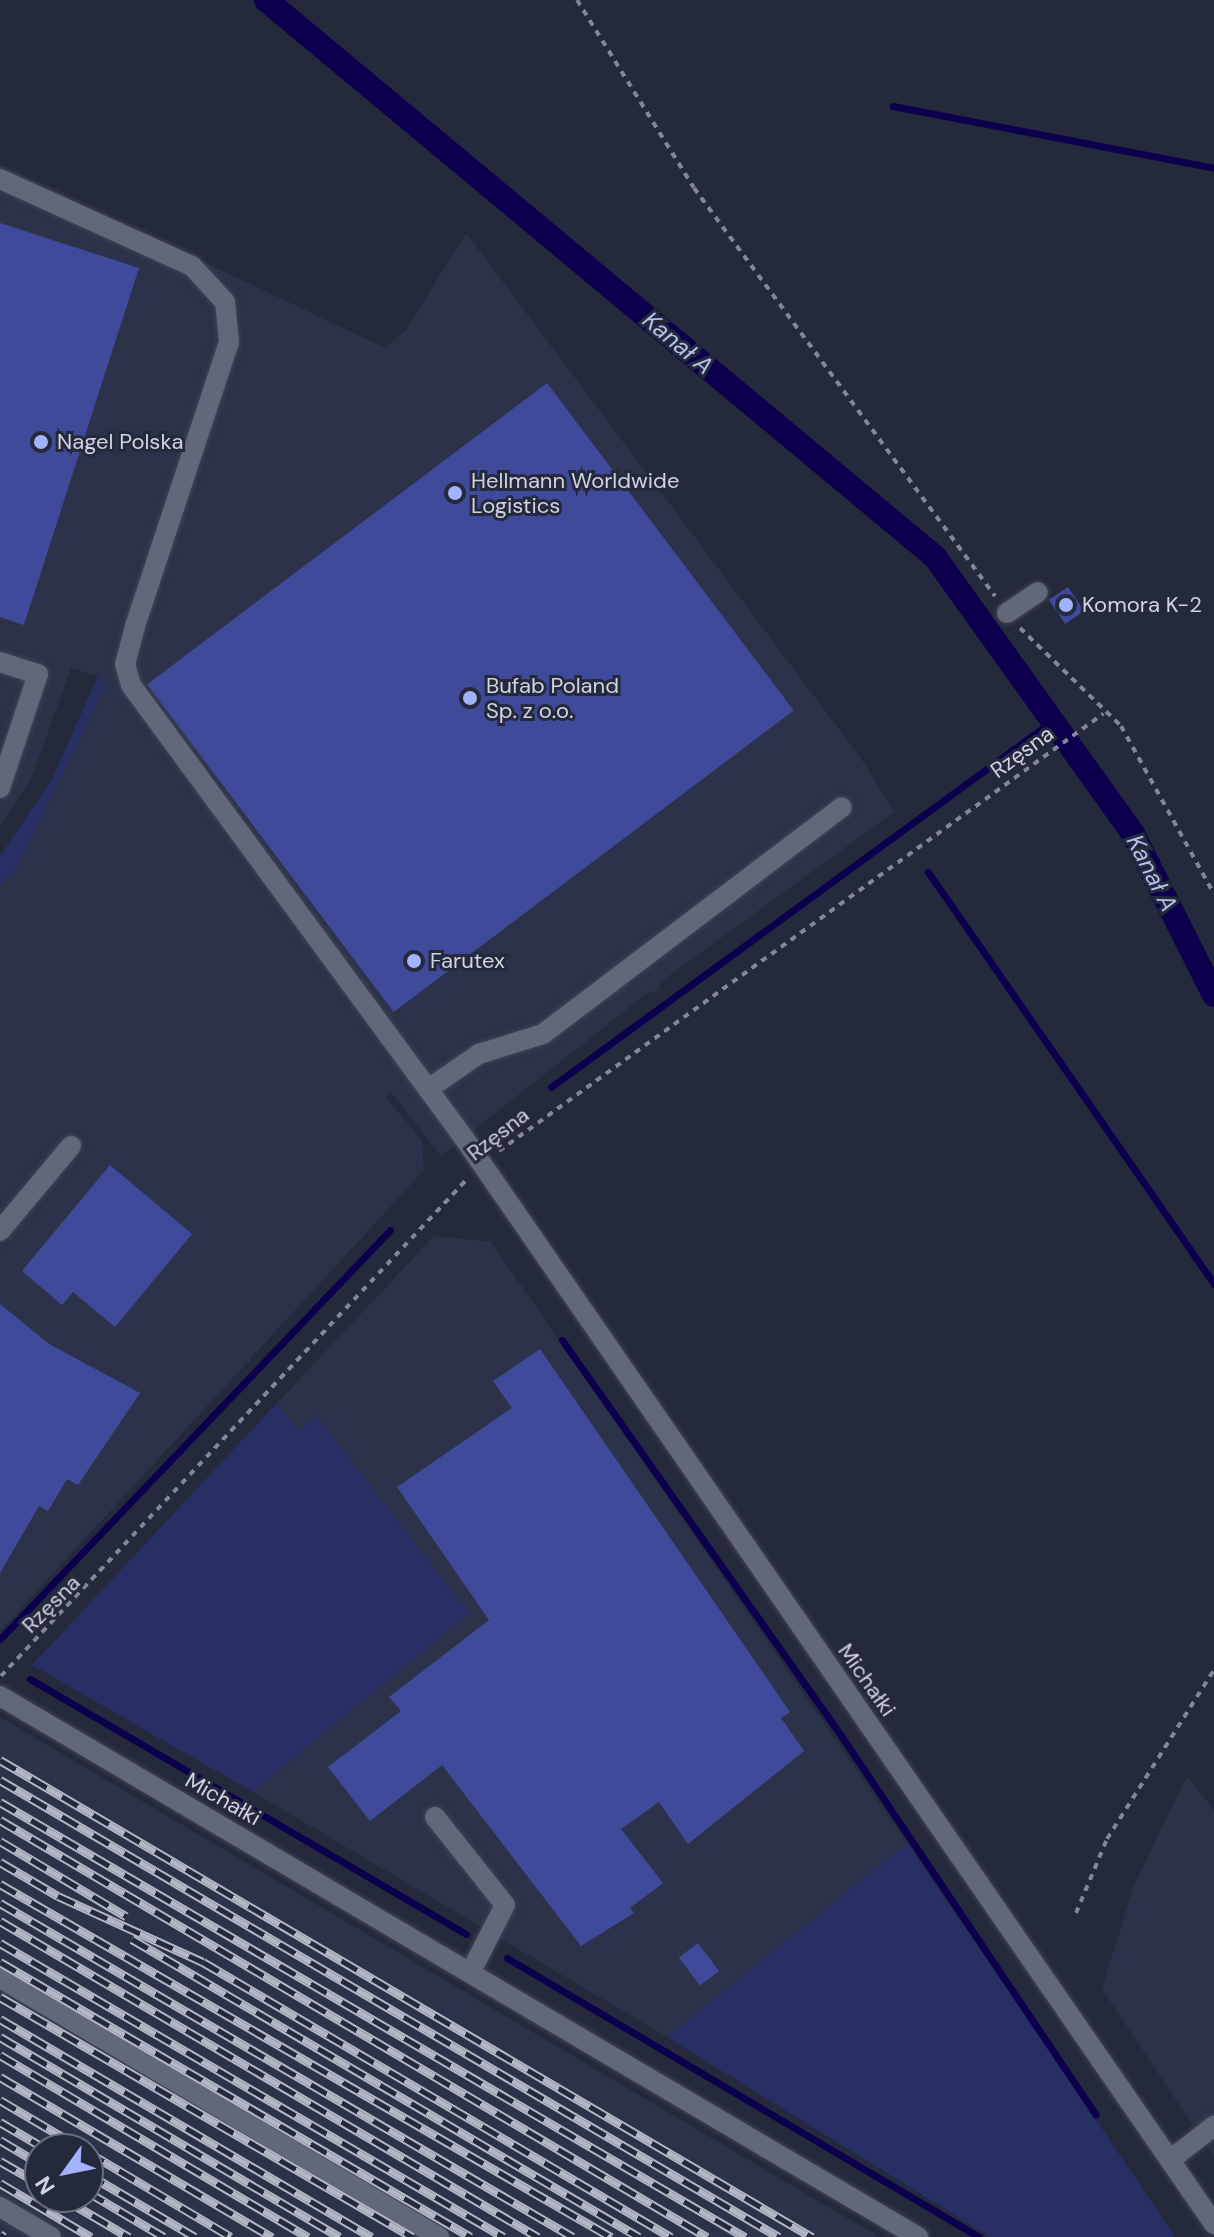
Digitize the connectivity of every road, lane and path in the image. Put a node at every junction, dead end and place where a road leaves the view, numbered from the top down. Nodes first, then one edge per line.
1 (577, 0) edge
2 (0, 179) edge
3 (1038, 592) dead end
4 (1007, 613) junction
5 (0, 662) edge
6 (1103, 714) junction
7 (0, 788) edge
8 (842, 807) dead end
9 (1214, 894) edge
10 (428, 1089) junction
11 (71, 1146) dead end
12 (481, 1163) junction
13 (0, 1231) edge
14 (1214, 1670) edge
15 (0, 1678) edge
16 (0, 1696) edge
17 (435, 1817) dead end
18 (1076, 1913) dead end
19 (470, 1973) junction
20 (0, 1978) edge
21 (1214, 2126) edge
22 (1170, 2160) junction
23 (0, 2207) edge
24 (1214, 2224) edge
25 (51, 2237) edge
26 (439, 2237) edge
27 (918, 2237) edge

1 - 4 path
2 - 10 street, Michałki
3 - 4 street
4 - 6 path
5 - 7 street
6 - 9 path
6 - 12 path, Rzęsna
8 - 10 street
10 - 12 street, Michałki
11 - 13 street
12 - 15 path, Rzęsna
12 - 22 street, Michałki
14 - 18 path
16 - 19 street, Michałki
17 - 19 street
19 - 27 street, Michałki
20 - 26 street
21 - 22 street
22 - 24 street, Michałki
23 - 25 street

